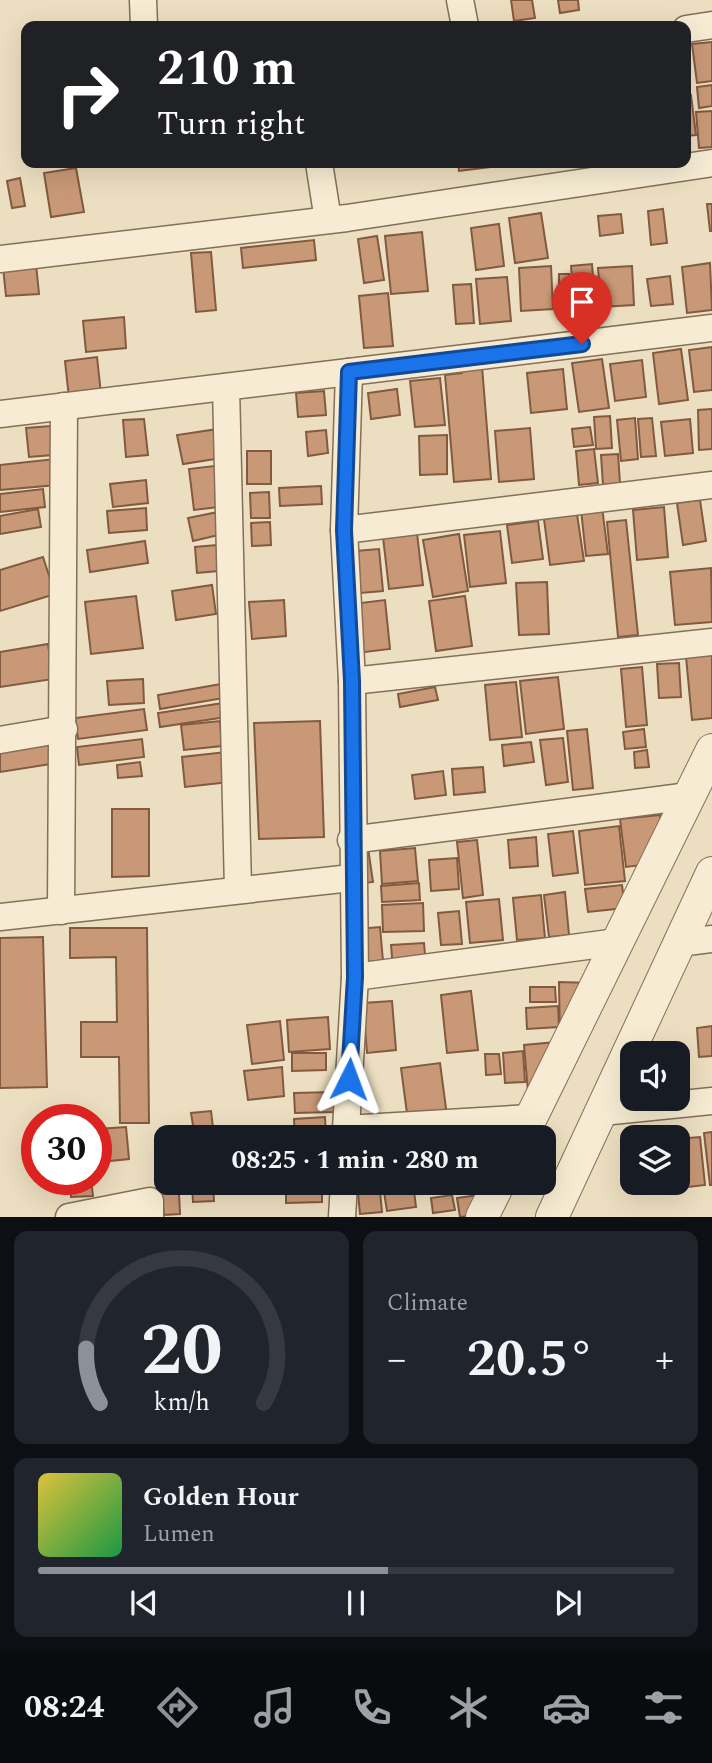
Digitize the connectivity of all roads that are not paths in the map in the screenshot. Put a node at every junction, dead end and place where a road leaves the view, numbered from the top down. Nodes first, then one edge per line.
1 (143, 0) edge
2 (460, 0) edge
3 (144, 21) edge
4 (464, 21) edge
5 (712, 25) edge
6 (691, 28) edge
7 (712, 163) edge
8 (691, 166) edge
9 (320, 168) edge
10 (678, 168) edge
11 (328, 220) junction
12 (0, 259) edge
13 (712, 328) edge
14 (349, 372) junction
15 (226, 387) junction
16 (64, 406) junction
17 (0, 414) edge
18 (712, 485) edge
19 (344, 530) junction
20 (712, 642) edge
21 (352, 681) junction
22 (64, 729) junction
23 (0, 740) edge
24 (712, 750) edge
25 (689, 796) junction
26 (351, 840) junction
27 (712, 873) edge
28 (351, 878) junction
29 (238, 888) junction
30 (61, 911) junction
31 (0, 917) edge
32 (712, 939) edge
33 (617, 942) junction
34 (679, 943) junction
35 (355, 977) junction
36 (712, 1101) edge
37 (602, 1112) junction
38 (346, 1125) edge
39 (527, 1125) edge
40 (343, 1195) edge
41 (493, 1195) edge
42 (69, 1217) edge
43 (150, 1217) edge
44 (342, 1217) edge
45 (482, 1217) edge
46 (552, 1217) edge

1 - 3 street
2 - 4 street
5 - 6 street
7 - 8 street
9 - 11 street
10 - 11 street
11 - 12 street
13 - 14 street
14 - 15 street
14 - 19 street
15 - 16 street
15 - 29 street
16 - 17 street
16 - 22 street
18 - 19 street
19 - 21 street
20 - 21 street
21 - 26 street
22 - 23 street
22 - 30 street
24 - 25 street
25 - 26 street
25 - 33 street
26 - 28 street
27 - 34 street
28 - 29 street
28 - 35 street
29 - 30 street
30 - 31 street
32 - 34 street
33 - 35 street
33 - 39 street
34 - 37 street
35 - 38 street
36 - 37 street
37 - 46 street
40 - 44 street
41 - 45 street
42 - 43 street

